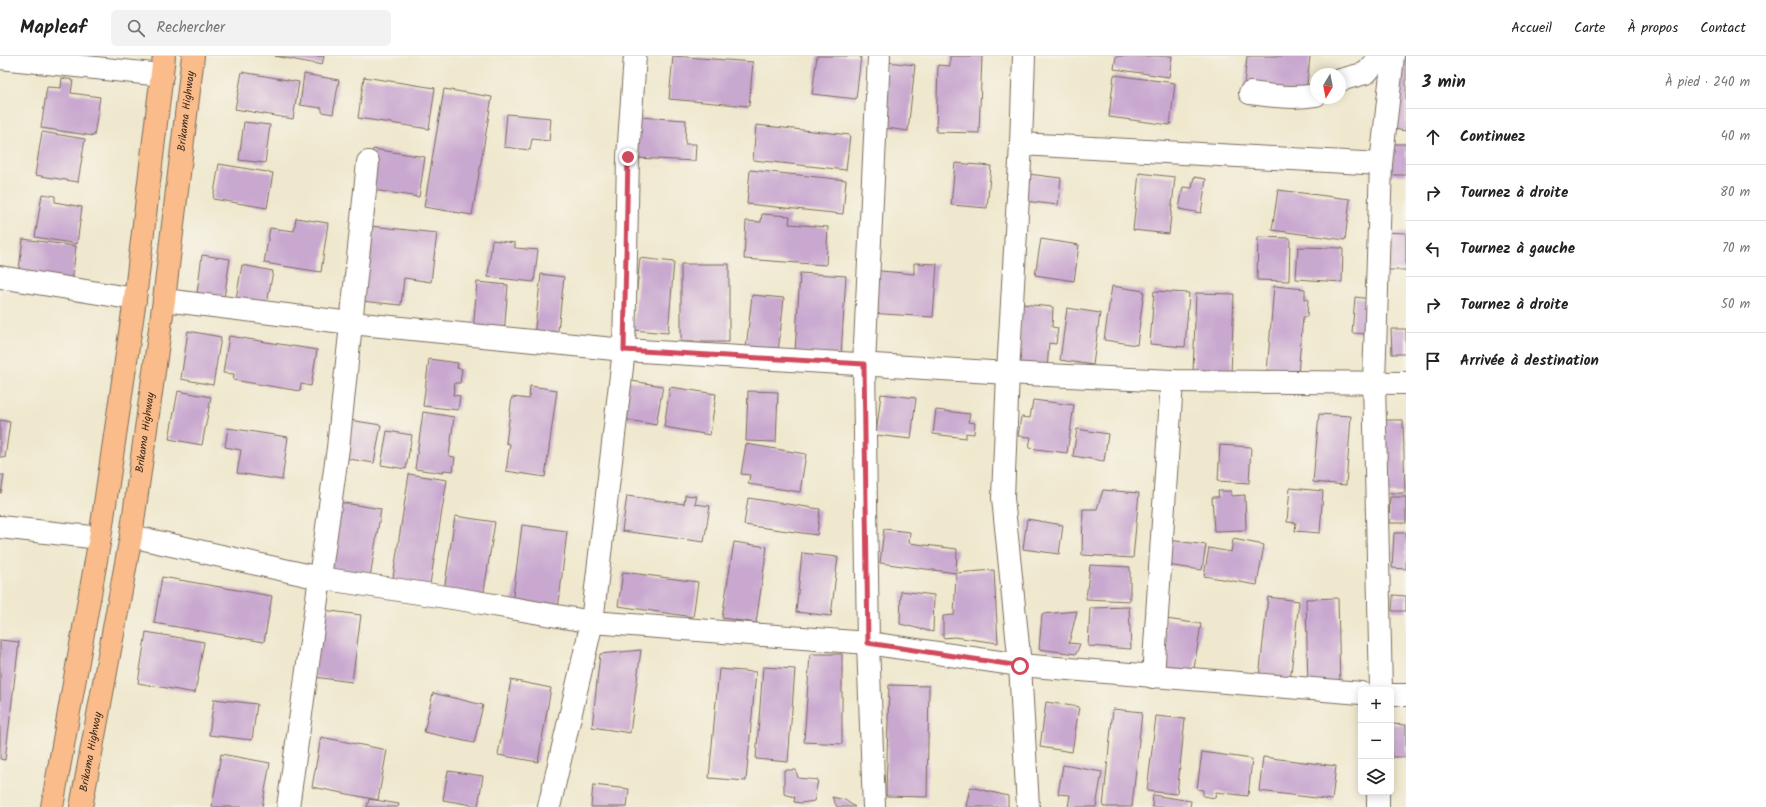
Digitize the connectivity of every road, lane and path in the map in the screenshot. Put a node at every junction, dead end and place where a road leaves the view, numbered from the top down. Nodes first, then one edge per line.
1 (193, 56) edge
2 (635, 56) edge
3 (879, 56) edge
4 (1024, 56) edge
5 (1381, 56) edge
6 (1394, 56) edge
7 (0, 58) edge
8 (163, 66) edge
9 (1346, 78) edge
10 (1250, 93) dead end
11 (1310, 96) edge
12 (1021, 144) junction
13 (368, 162) dead end
14 (1381, 164) junction
15 (0, 277) edge
16 (135, 299) junction
17 (164, 300) junction
18 (351, 323) junction
19 (624, 350) junction
20 (864, 364) junction
21 (1008, 373) junction
22 (1172, 381) junction
23 (1374, 382) junction
24 (1406, 383) edge
25 (0, 527) edge
26 (131, 536) junction
27 (100, 538) junction
28 (320, 578) junction
29 (592, 622) junction
30 (868, 643) junction
31 (1020, 666) junction
32 (1153, 677) junction
33 (1381, 687) edge
34 (1358, 693) edge
35 (1394, 695) edge
36 (1406, 695) edge
37 (1378, 795) edge
38 (52, 807) edge
39 (81, 807) edge
40 (288, 807) edge
41 (550, 807) edge
42 (874, 807) edge
43 (1028, 807) edge
44 (1378, 807) edge

1 - 17 highway, Brikama Highway
2 - 19 street
3 - 20 street
4 - 12 street
5 - 9 street
6 - 14 street
7 - 8 street
8 - 16 highway
10 - 11 street
12 - 14 street
12 - 21 street
13 - 18 street
14 - 23 street
15 - 16 street
16 - 27 highway
17 - 18 street
17 - 26 highway, Brikama Highway
18 - 19 street
18 - 28 street
19 - 20 street
19 - 29 street
20 - 21 street
20 - 30 street
21 - 22 street
21 - 31 street
22 - 23 street
22 - 32 street
23 - 24 street
23 - 33 street
25 - 27 street
26 - 28 street
26 - 39 highway, Brikama Highway
27 - 38 highway
28 - 29 street
28 - 40 street
29 - 30 street
29 - 41 street
30 - 31 street
30 - 42 street
31 - 32 street
31 - 43 street
32 - 34 street
35 - 36 street
37 - 44 street

